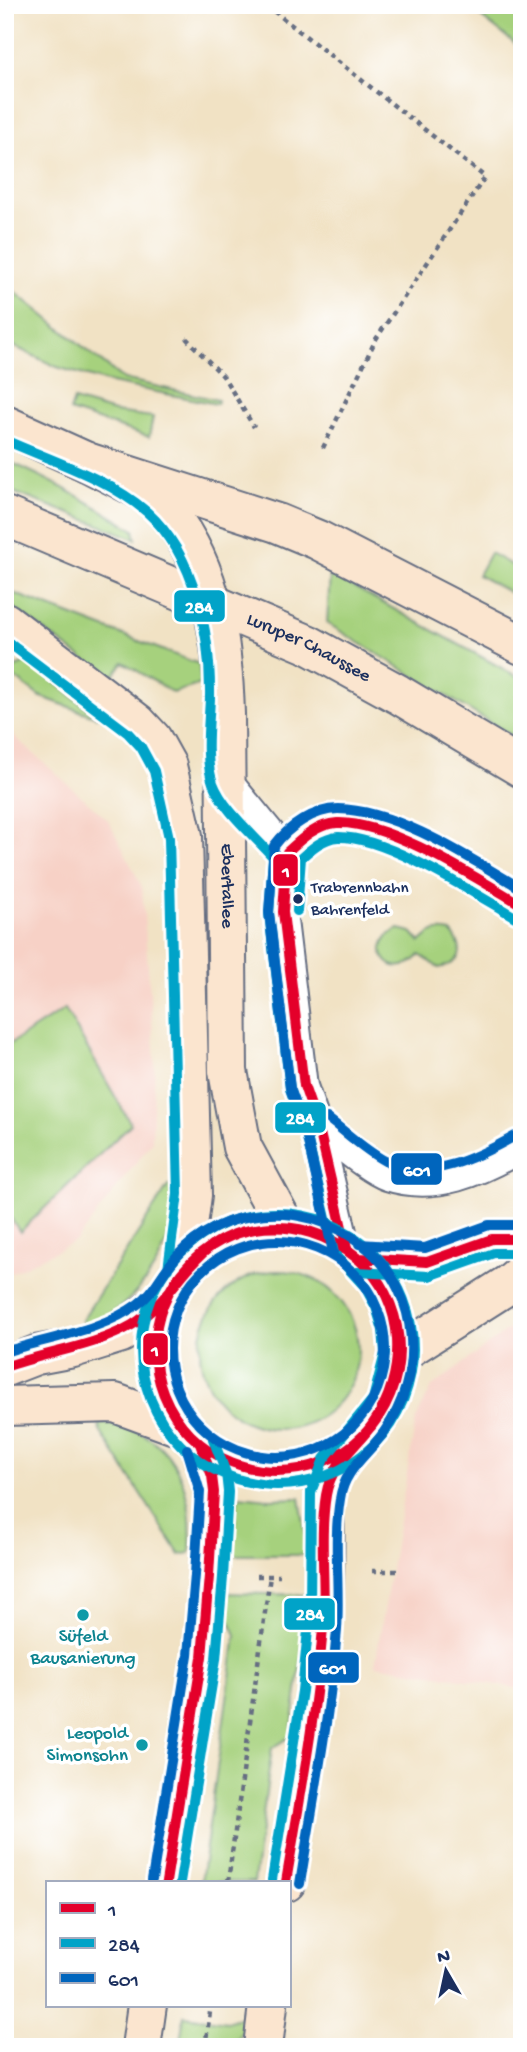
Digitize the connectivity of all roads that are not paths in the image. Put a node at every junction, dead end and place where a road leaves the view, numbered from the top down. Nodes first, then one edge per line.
1 (5, 425) edge
2 (88, 462) junction
3 (5, 516) edge
4 (213, 604) junction
5 (5, 622) edge
6 (522, 645) edge
7 (522, 768) edge
8 (226, 778) junction
9 (287, 852) junction
10 (522, 905) edge
11 (319, 1129) junction
12 (522, 1149) edge
13 (286, 1228) junction
14 (522, 1239) edge
15 (352, 1253) junction
16 (522, 1273) edge
17 (174, 1285) junction
18 (399, 1354) junction
19 (5, 1367) edge
20 (5, 1406) edge
21 (192, 1436) junction
22 (352, 1445) junction
23 (166, 1881) edge
24 (286, 1881) edge
25 (147, 2007) edge
26 (268, 2007) edge
27 (141, 2047) edge
28 (263, 2047) edge

1 - 2 main road
2 - 4 main road, Ebertallee
2 - 6 main road
3 - 4 main road, Luruper Chaussee
4 - 7 main road, Luruper Chaussee
4 - 8 main road, Ebertallee
5 - 17 main road, Ebertallee
8 - 9 lane
8 - 13 main road, Ebertallee
9 - 10 lane
9 - 11 lane
11 - 12 lane
11 - 15 lane
13 - 15 main road
13 - 17 main road
14 - 15 main road
15 - 18 main road
16 - 18 main road
17 - 19 main road
17 - 21 main road
18 - 22 main road
20 - 21 main road
21 - 22 main road
21 - 23 main road
22 - 24 main road
25 - 27 main road
26 - 28 main road

